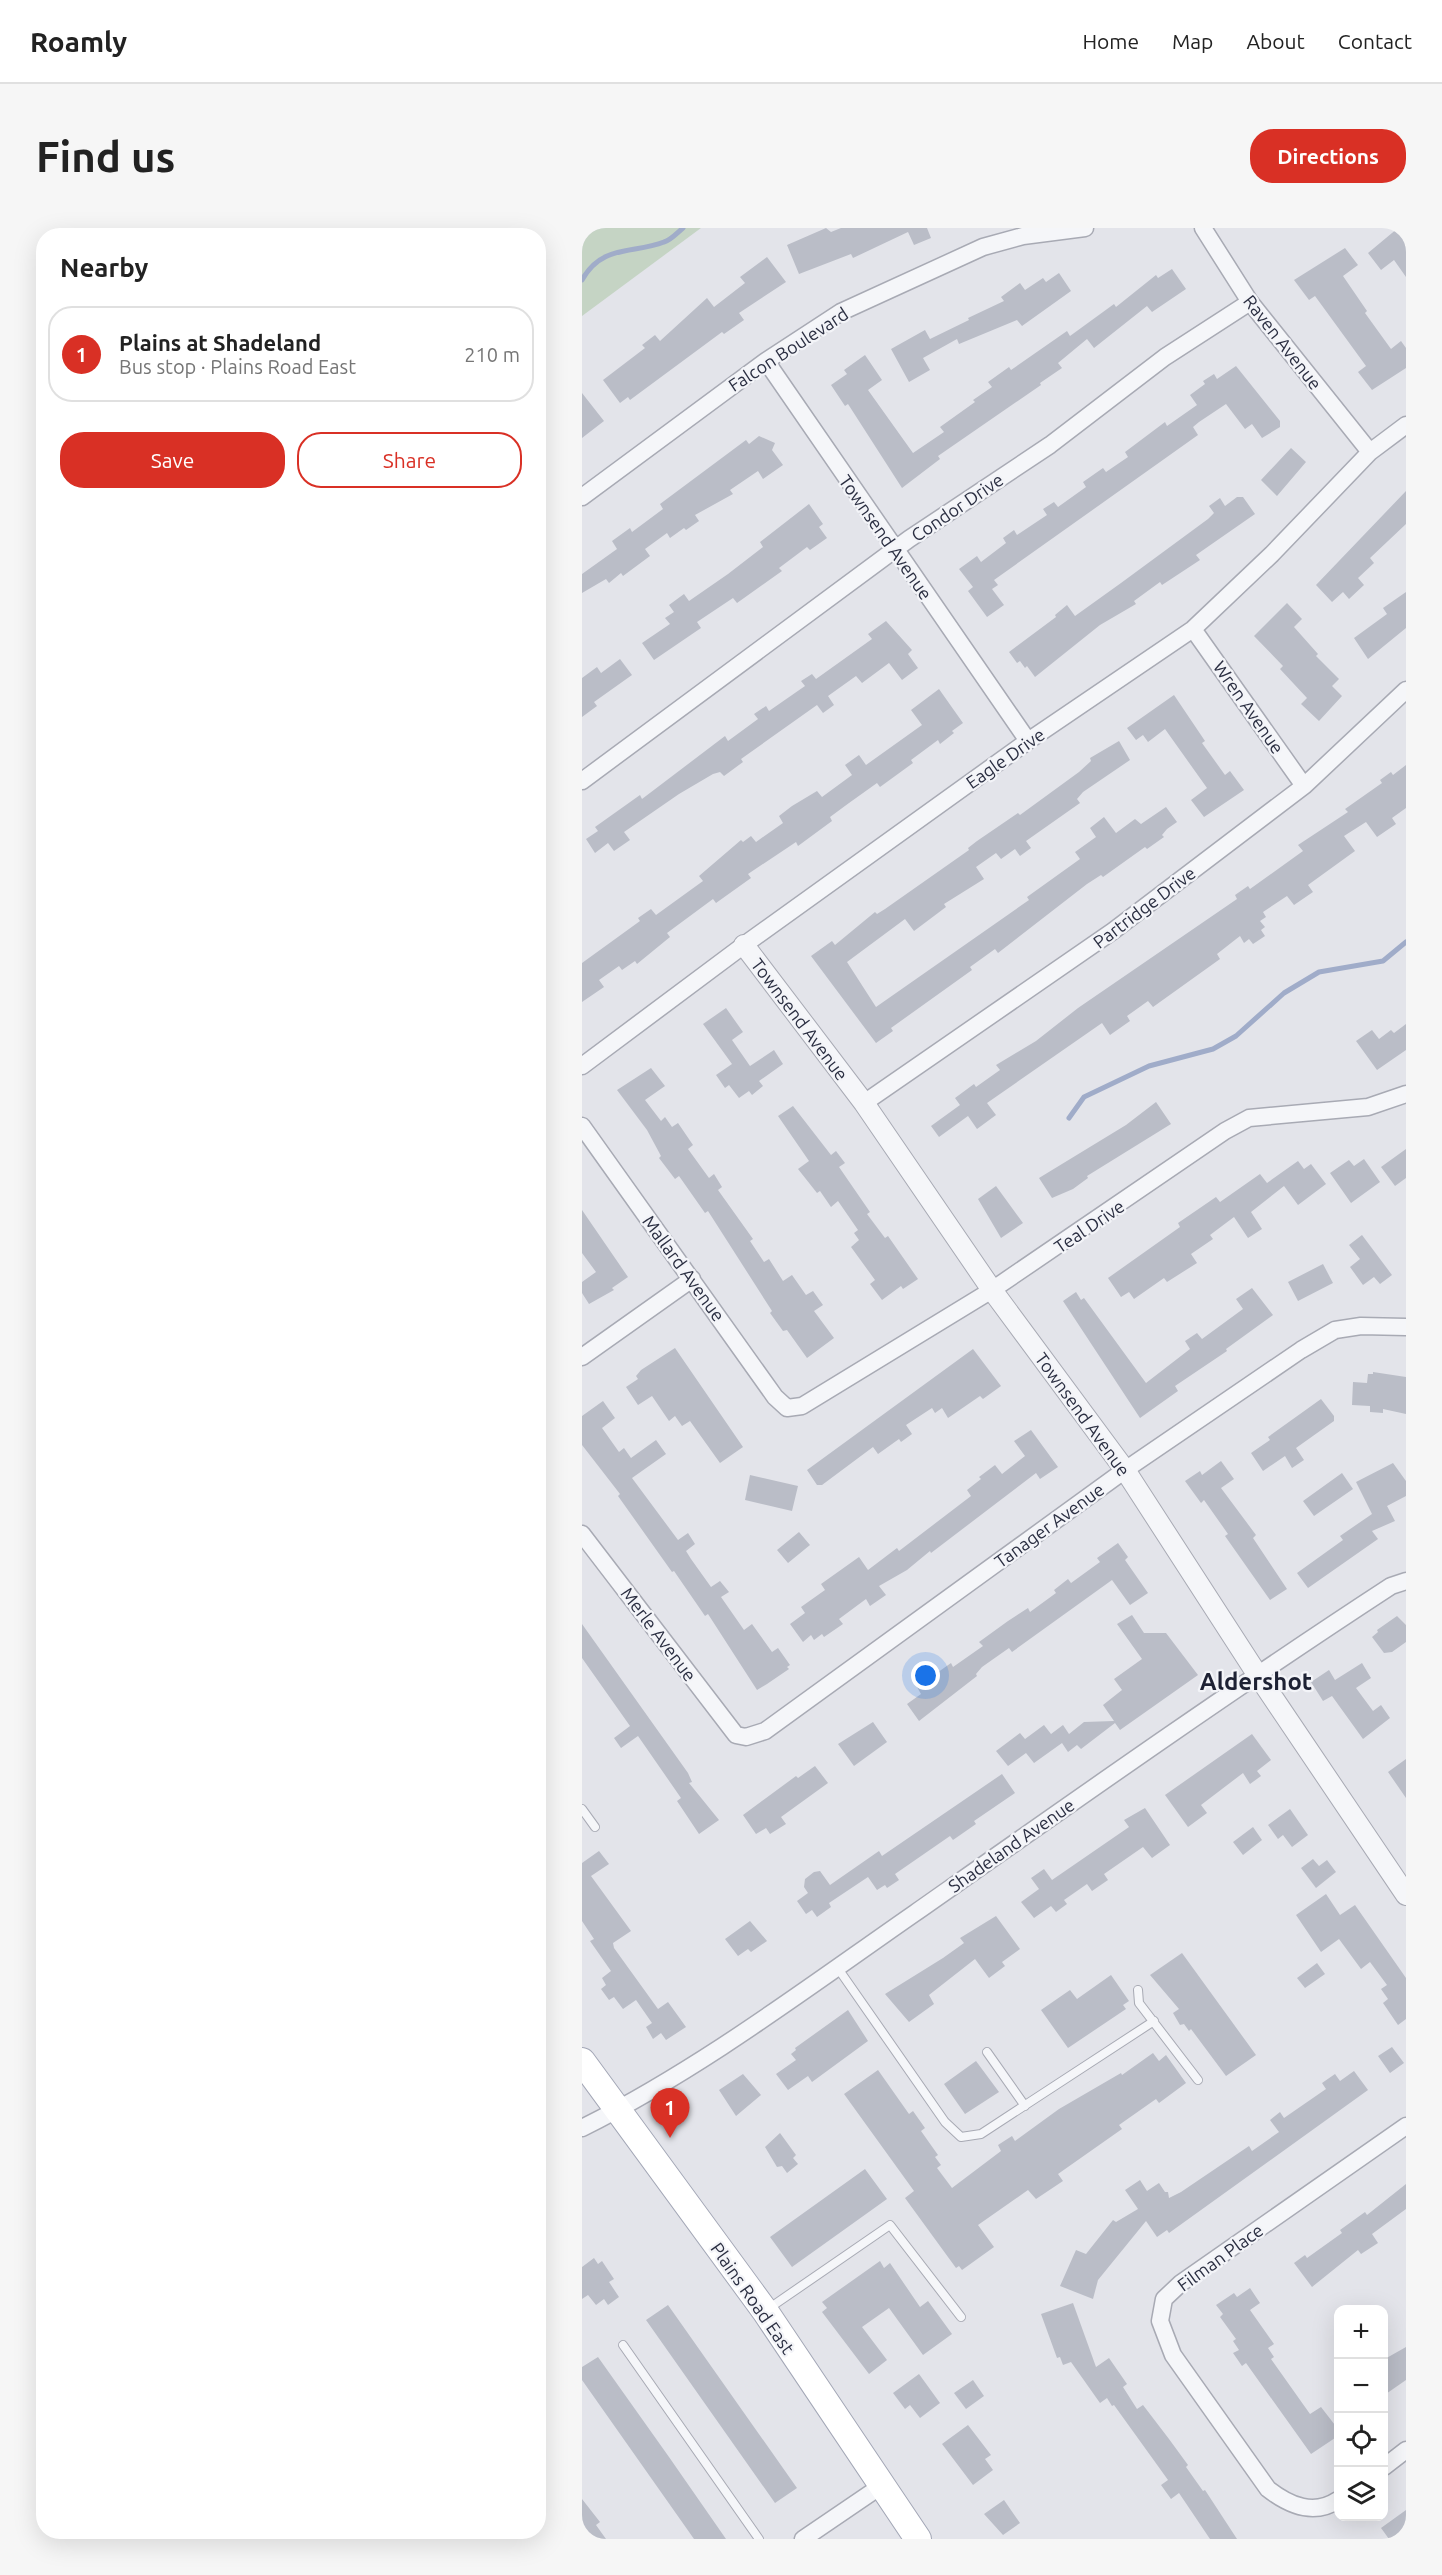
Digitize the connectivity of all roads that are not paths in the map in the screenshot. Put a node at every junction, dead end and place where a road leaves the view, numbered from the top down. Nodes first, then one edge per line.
1 (1086, 228) edge
2 (1203, 228) edge
3 (1250, 302) junction
4 (766, 361) junction
5 (1406, 425) edge
6 (1370, 452) junction
7 (582, 497) edge
8 (894, 550) junction
9 (1193, 628) junction
10 (1406, 690) edge
11 (1028, 741) junction
12 (582, 781) edge
13 (1304, 786) junction
14 (744, 945) junction
15 (582, 1066) edge
16 (1406, 1094) edge
17 (864, 1103) junction
18 (582, 1126) edge
19 (692, 1279) junction
20 (993, 1290) junction
21 (1406, 1327) edge
22 (582, 1357) edge
23 (787, 1408) joint
24 (1125, 1470) junction
25 (582, 1533) edge
26 (1406, 1581) edge
27 (1257, 1674) junction
28 (736, 1735) joint
29 (582, 1809) edge
30 (595, 1827) dead end
31 (1406, 1895) edge
32 (837, 1966) junction
33 (1138, 1990) dead end
34 (1154, 2021) junction
35 (987, 2052) dead end
36 (582, 2061) edge
37 (1198, 2080) dead end
38 (1024, 2106) junction
39 (617, 2110) junction
40 (1406, 2126) edge
41 (582, 2128) edge
42 (765, 2311) junction
43 (961, 2317) dead end
44 (623, 2345) dead end
45 (1406, 2450) edge
46 (1388, 2463) edge
47 (881, 2486) junction
48 (1334, 2503) edge
49 (759, 2539) edge
50 (803, 2539) edge
51 (918, 2539) edge

1 - 4 street, Falcon Boulevard
2 - 3 street, Raven Avenue
3 - 6 street, Raven Avenue
3 - 8 street, Condor Drive
4 - 7 street, Falcon Boulevard
4 - 8 street, Townsend Avenue
5 - 6 street, Eagle Drive
6 - 9 street, Eagle Drive
8 - 11 street, Townsend Avenue
8 - 12 street, Condor Drive
9 - 11 street, Eagle Drive
9 - 13 street, Wren Avenue
10 - 13 street, Partridge Drive
11 - 14 street, Eagle Drive
13 - 17 street, Partridge Drive
14 - 15 street, Eagle Drive
14 - 17 street, Townsend Avenue
16 - 20 street, Teal Drive
17 - 20 street, Townsend Avenue
18 - 19 street, Mallard Avenue
19 - 22 street
19 - 23 street, Mallard Avenue
20 - 23 street, Teal Drive
20 - 24 street, Townsend Avenue
21 - 24 street, Tanager Avenue
24 - 27 street, Townsend Avenue
24 - 28 street, Tanager Avenue
25 - 28 street, Merle Avenue
26 - 27 street, Shadeland Avenue
27 - 31 street, Townsend Avenue
27 - 32 street, Shadeland Avenue
29 - 30 lane
32 - 38 lane
32 - 39 street, Shadeland Avenue
33 - 34 lane
34 - 37 lane
34 - 38 lane
35 - 38 lane
36 - 39 main road, Plains Road East
39 - 41 street, Shadeland Avenue
39 - 42 main road, Plains Road East
40 - 48 street, Filman Place
42 - 43 lane
42 - 47 main road, Plains Road East
44 - 49 lane
45 - 46 street
47 - 50 street
47 - 51 main road, Plains Road East

